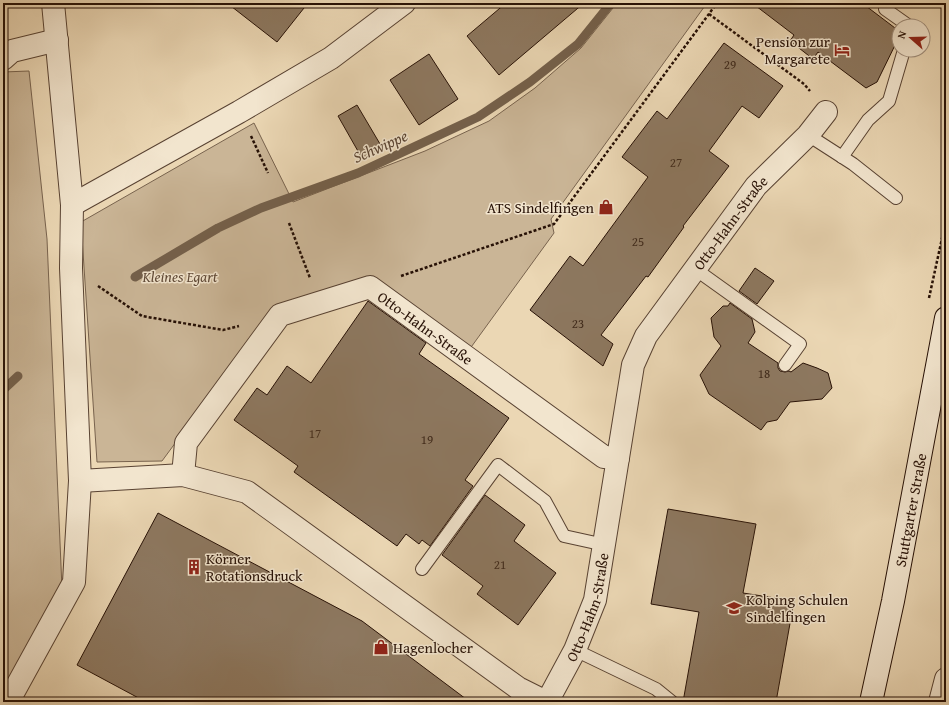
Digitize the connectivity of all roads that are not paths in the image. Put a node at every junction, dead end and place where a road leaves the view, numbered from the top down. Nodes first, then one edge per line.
1 (53, 3) edge
2 (404, 3) edge
3 (885, 9) dead end
4 (898, 18) edge
5 (57, 40) junction
6 (902, 58) edge
7 (3, 59) edge
8 (826, 112) road end
9 (808, 135) junction
10 (842, 157) junction
11 (896, 198) dead end
12 (72, 205) junction
13 (695, 269) junction
14 (946, 318) edge
15 (785, 365) dead end
16 (618, 458) junction
17 (183, 475) junction
18 (80, 481) junction
19 (605, 545) junction
20 (422, 569) dead end
21 (575, 650) junction
22 (946, 679) edge
23 (8, 702) edge
24 (546, 702) edge
25 (672, 702) edge
26 (871, 702) edge
27 (940, 702) edge

1 - 5 street
2 - 12 street
3 - 4 lane
5 - 7 street
5 - 12 street
6 - 10 lane
8 - 9 street, Otto-Hahn-Straße
9 - 10 lane
9 - 13 street, Otto-Hahn-Straße
10 - 11 lane
12 - 18 street
13 - 15 lane
13 - 16 street, Otto-Hahn-Straße
14 - 26 street, Stuttgarter Straße
16 - 17 street, Otto-Hahn-Straße
16 - 19 street, Otto-Hahn-Straße
17 - 18 street, Otto-Hahn-Straße
17 - 24 street, Otto-Hahn-Straße
18 - 23 street
19 - 20 lane
19 - 21 street, Otto-Hahn-Straße
21 - 24 street, Otto-Hahn-Straße
21 - 25 lane
22 - 27 street

